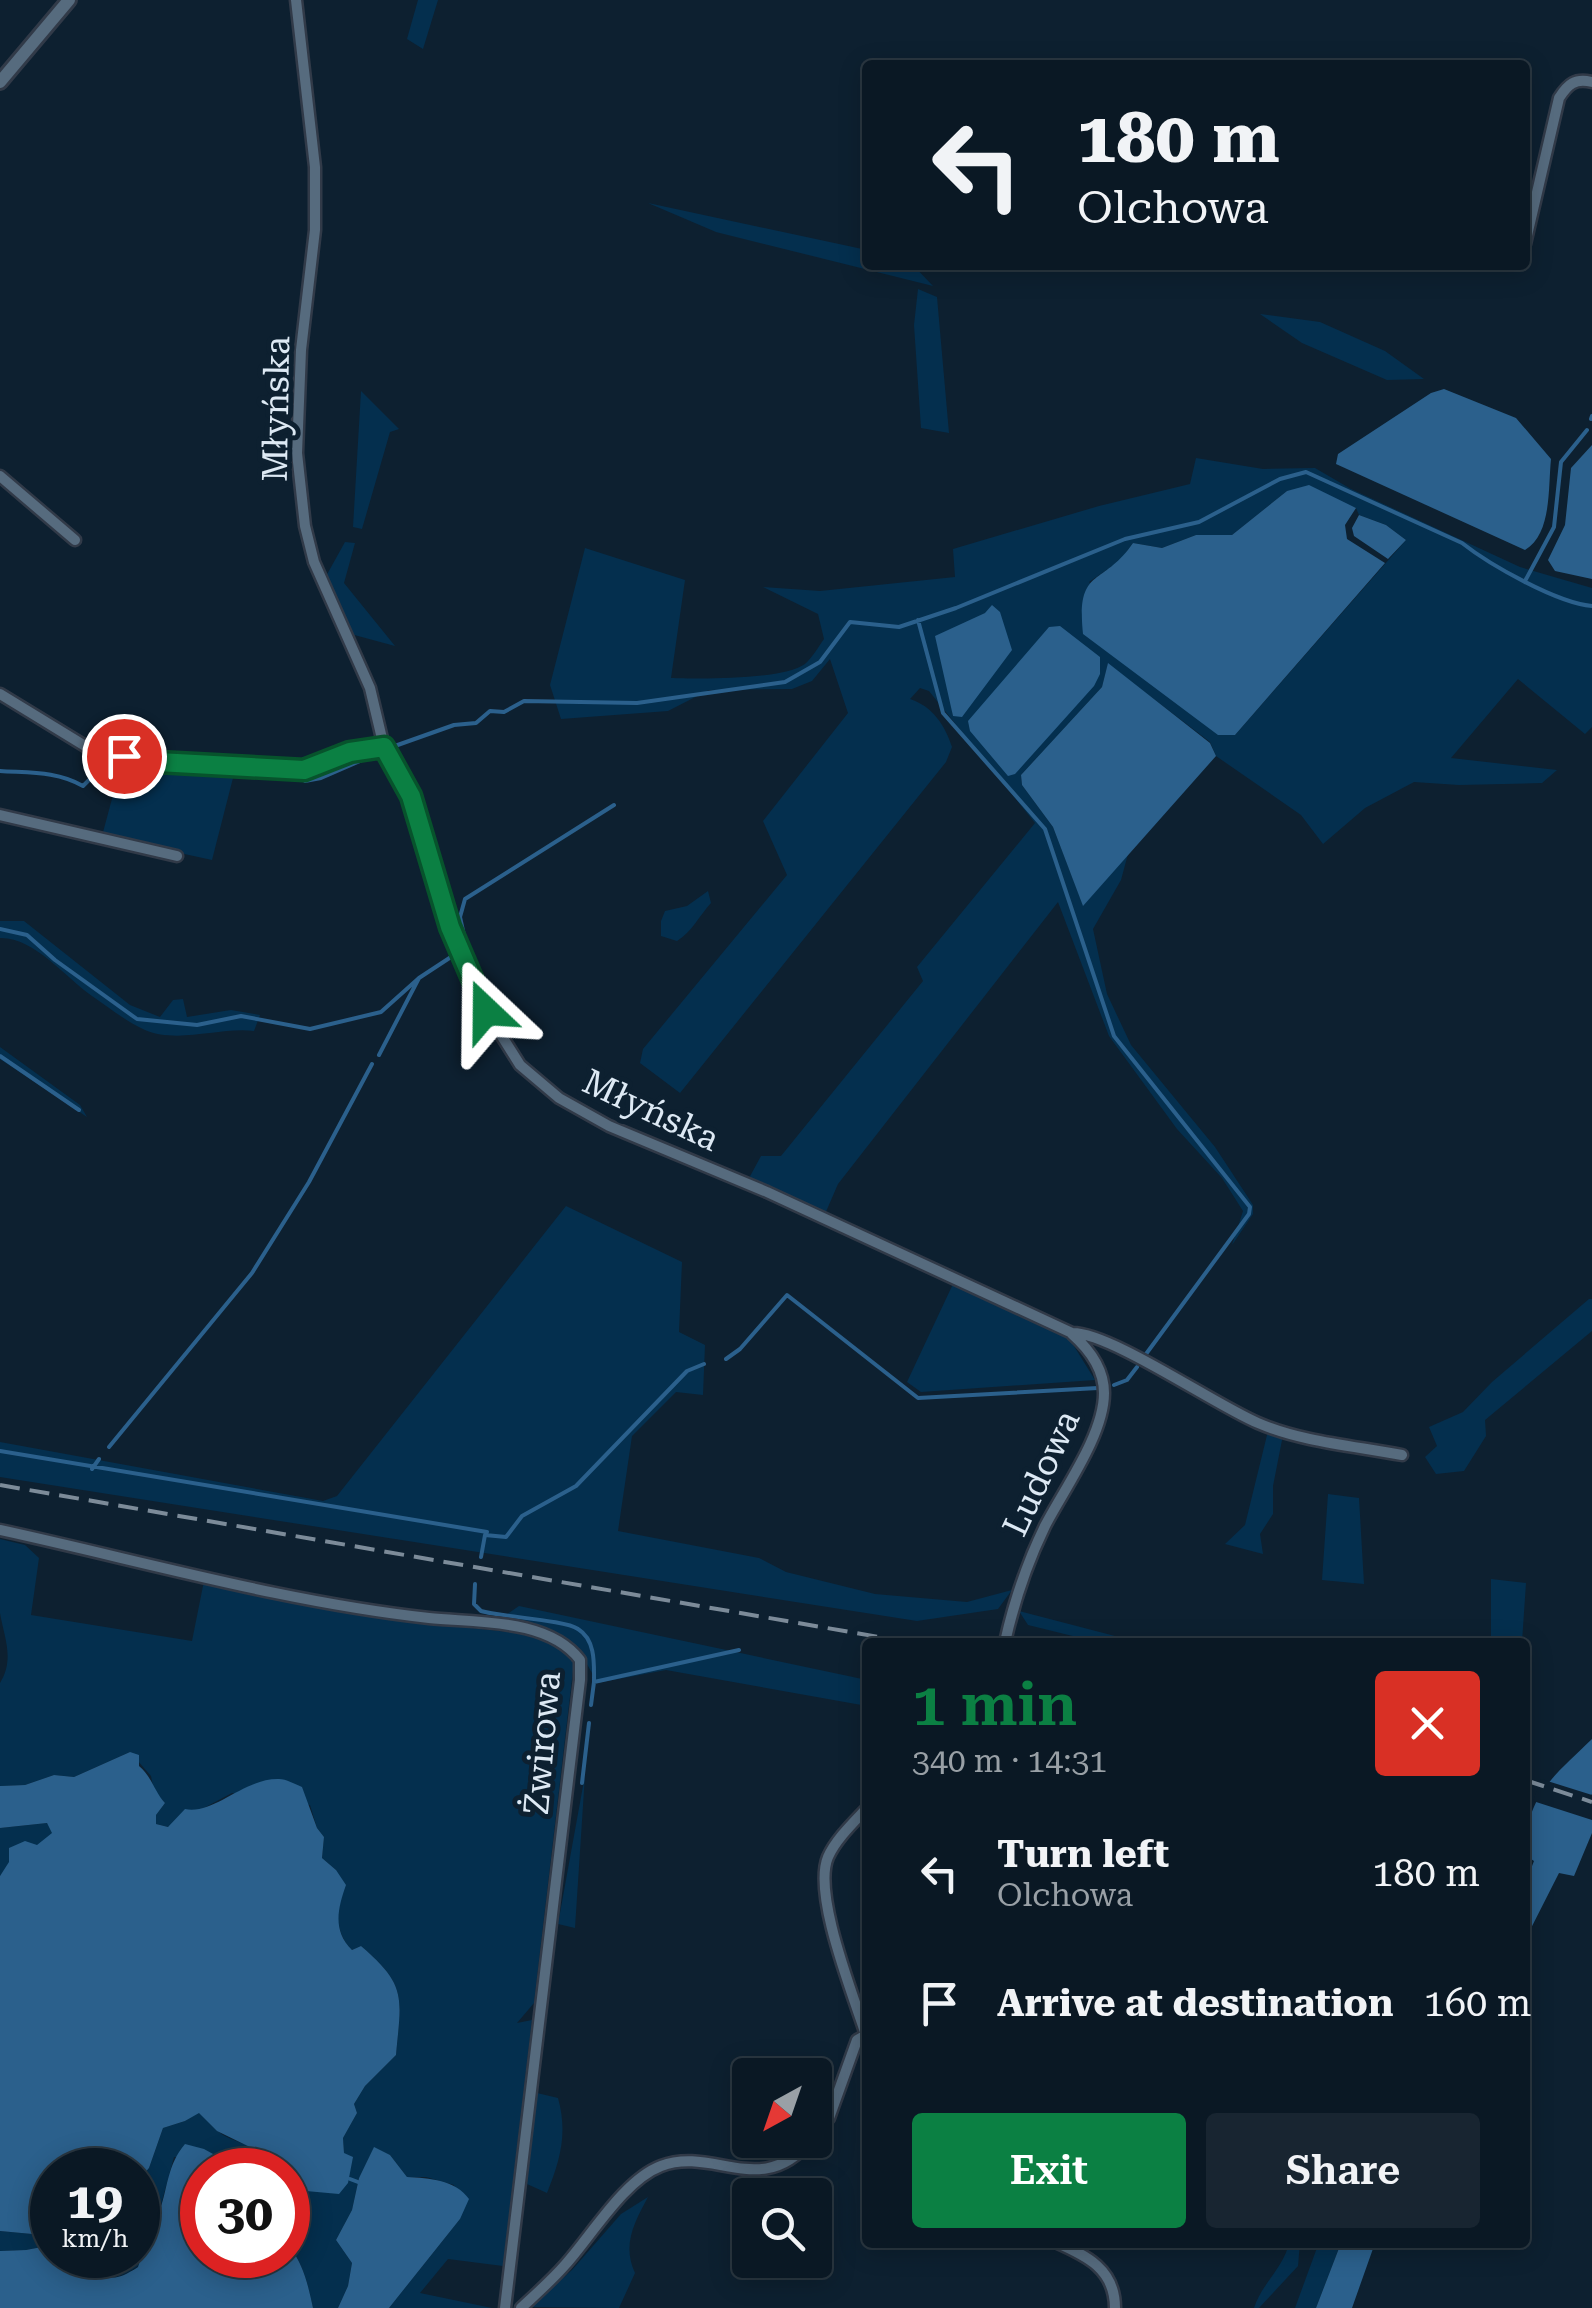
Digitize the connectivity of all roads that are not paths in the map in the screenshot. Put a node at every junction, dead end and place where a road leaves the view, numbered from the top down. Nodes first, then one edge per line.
1 (69, 0) edge
2 (296, 0) edge
3 (0, 82) edge
4 (1592, 82) edge
5 (1530, 223) edge
6 (0, 476) edge
7 (75, 540) dead end
8 (0, 694) edge
9 (384, 747) junction
10 (0, 815) edge
11 (177, 856) dead end
12 (1072, 1334) junction
13 (1402, 1455) dead end
14 (0, 1530) edge
15 (1006, 1638) edge
16 (862, 1815) edge
17 (862, 2022) edge
18 (862, 2039) edge
19 (832, 2110) edge
20 (788, 2158) edge
21 (1068, 2248) edge
22 (506, 2308) edge
23 (522, 2308) edge
24 (1115, 2308) edge

1 - 3 street
2 - 9 street, Młyńska
4 - 5 street
6 - 7 street
8 - 9 street
9 - 12 street, Młyńska
10 - 11 street
12 - 13 street, Młyńska
12 - 15 street, Ludowa
14 - 22 street, Żwirowa
16 - 17 street
18 - 19 street
20 - 23 street
21 - 24 street

